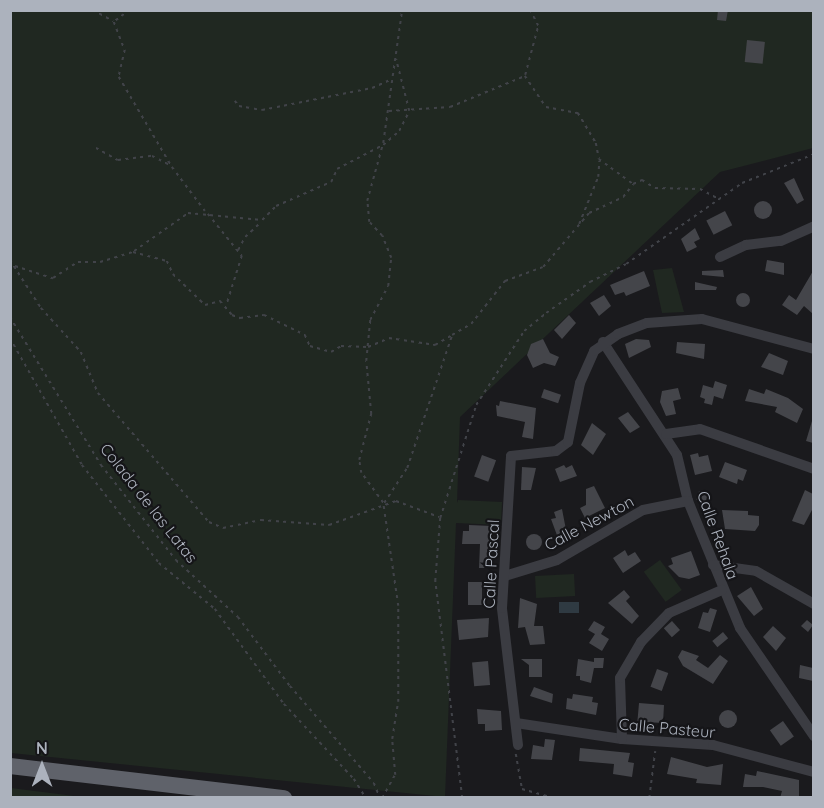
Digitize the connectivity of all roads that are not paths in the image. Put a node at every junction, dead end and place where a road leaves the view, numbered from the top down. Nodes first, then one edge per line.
1 (813, 228) edge
2 (720, 256) dead end
3 (603, 342) junction
4 (813, 349) edge
5 (666, 434) junction
6 (813, 469) edge
7 (688, 501) junction
8 (712, 565) junction
9 (505, 576) junction
10 (722, 590) junction
11 (813, 604) edge
12 (516, 723) junction
13 (813, 736) edge
14 (622, 739) junction
15 (518, 746) road end
16 (10, 766) edge
17 (813, 772) edge
18 (284, 798) edge

1 - 2 street
3 - 4 street
3 - 5 street, Calle Rehala
3 - 9 street, Calle Pascal
5 - 6 street
5 - 7 street, Calle Rehala
7 - 8 street, Calle Rehala
7 - 9 street, Calle Newton
8 - 10 street, Calle Rehala
8 - 11 street
9 - 12 street, Calle Pascal
10 - 13 street, Calle Rehala
10 - 14 street
12 - 14 street, Calle Pasteur
12 - 15 street, Calle Pascal
14 - 17 street, Calle Pasteur
16 - 18 highway

